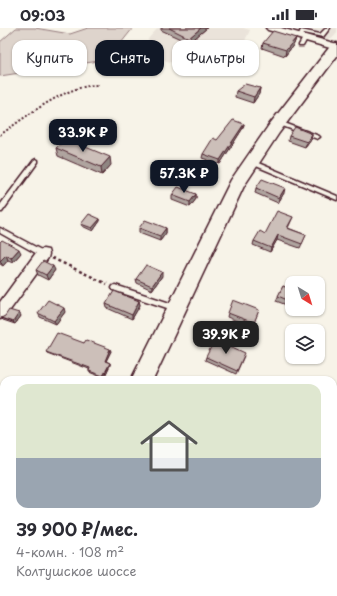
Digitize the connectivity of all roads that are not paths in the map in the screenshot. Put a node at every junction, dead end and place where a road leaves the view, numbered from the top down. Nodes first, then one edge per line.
1 (271, 28) edge
2 (328, 28) edge
3 (302, 39) junction
4 (337, 47) edge
5 (279, 123) junction
6 (317, 137) dead end
7 (36, 161) dead end
8 (251, 162) junction
9 (337, 198) edge
10 (0, 210) edge
11 (0, 230) edge
12 (42, 254) joint
13 (115, 288) road end
14 (176, 308) junction
15 (0, 313) edge
16 (144, 376) edge

1 - 3 street
2 - 3 lane
3 - 4 street
4 - 5 main road
5 - 6 lane
5 - 8 main road
7 - 10 lane
8 - 9 lane
8 - 14 main road
11 - 12 lane
12 - 15 street
13 - 14 lane
14 - 16 main road

